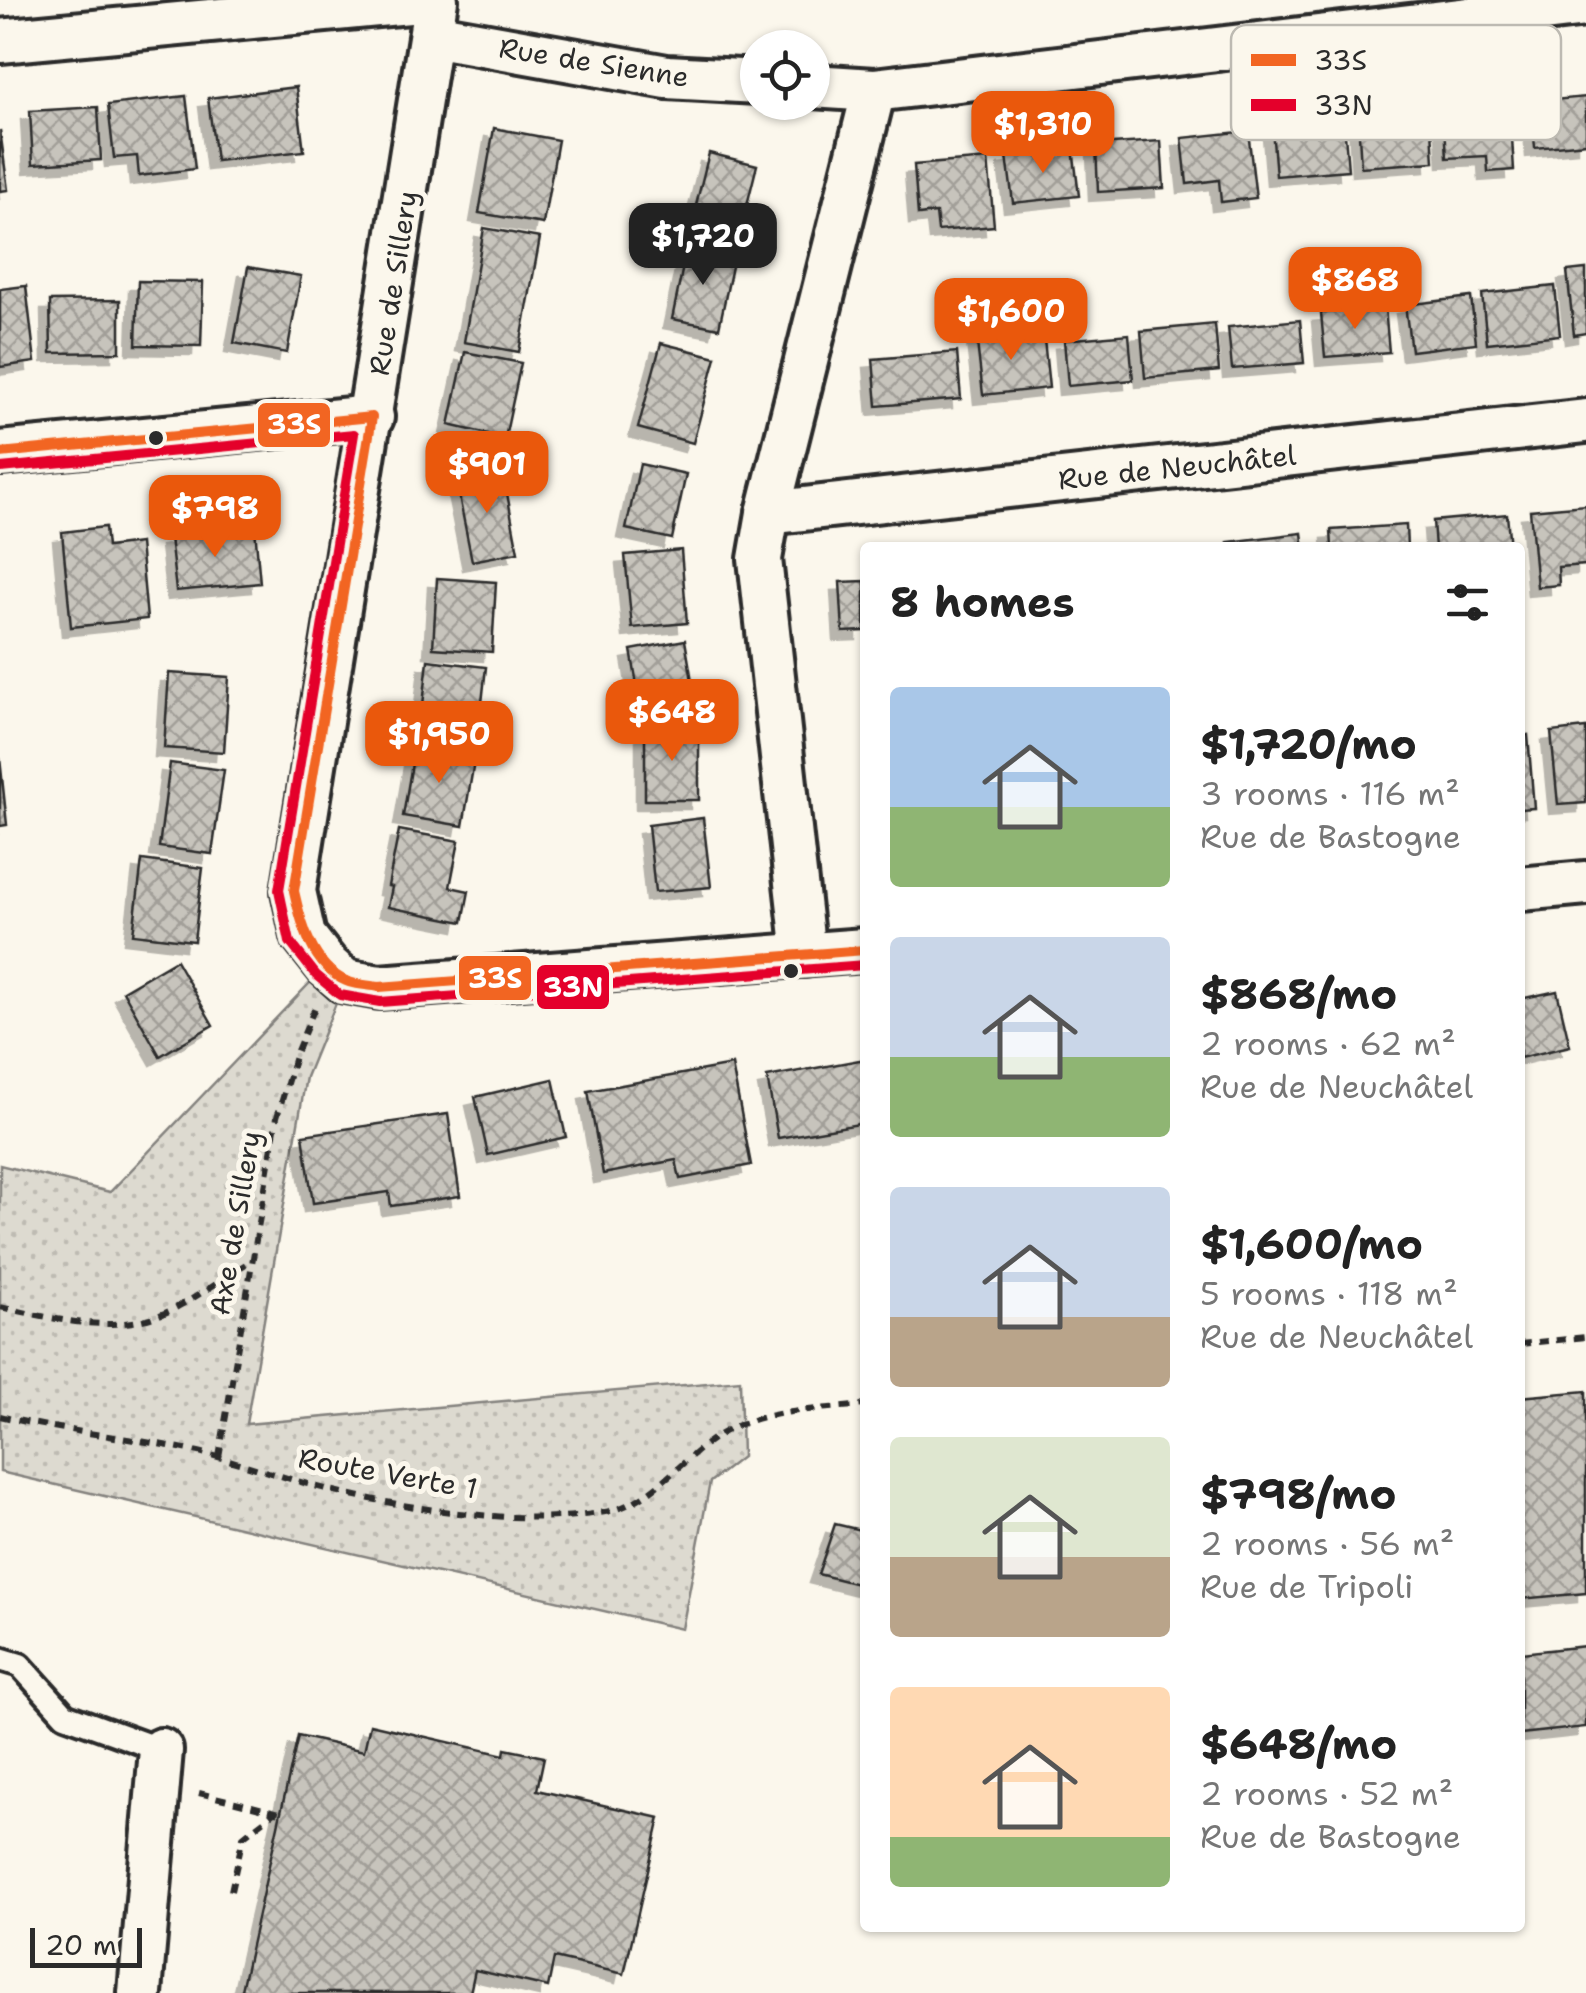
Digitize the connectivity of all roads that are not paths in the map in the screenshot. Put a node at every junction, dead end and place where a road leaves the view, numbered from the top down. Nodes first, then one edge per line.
1 (1586, 5) edge
2 (433, 12) edge
3 (1418, 25) edge
4 (0, 41) edge
5 (1231, 47) edge
6 (740, 81) edge
7 (830, 87) edge
8 (874, 90) junction
9 (372, 417) junction
10 (1586, 421) edge
11 (0, 453) edge
12 (768, 513) junction
13 (1586, 882) edge
14 (1525, 888) edge
15 (860, 950) edge
16 (804, 955) junction
17 (0, 1658) edge
18 (161, 1750) joint
19 (140, 1993) edge

1 - 3 street
2 - 4 street, Rue de Sienne
2 - 6 street, Rue de Sienne
2 - 9 street, Rue de Sillery
5 - 8 street
7 - 8 street
8 - 12 street
9 - 11 street
9 - 16 street, Rue de Sillery
10 - 12 street, Rue de Neuchâtel
12 - 16 street
13 - 14 street
15 - 16 street, Rue de Sillery
17 - 18 lane
18 - 19 street

